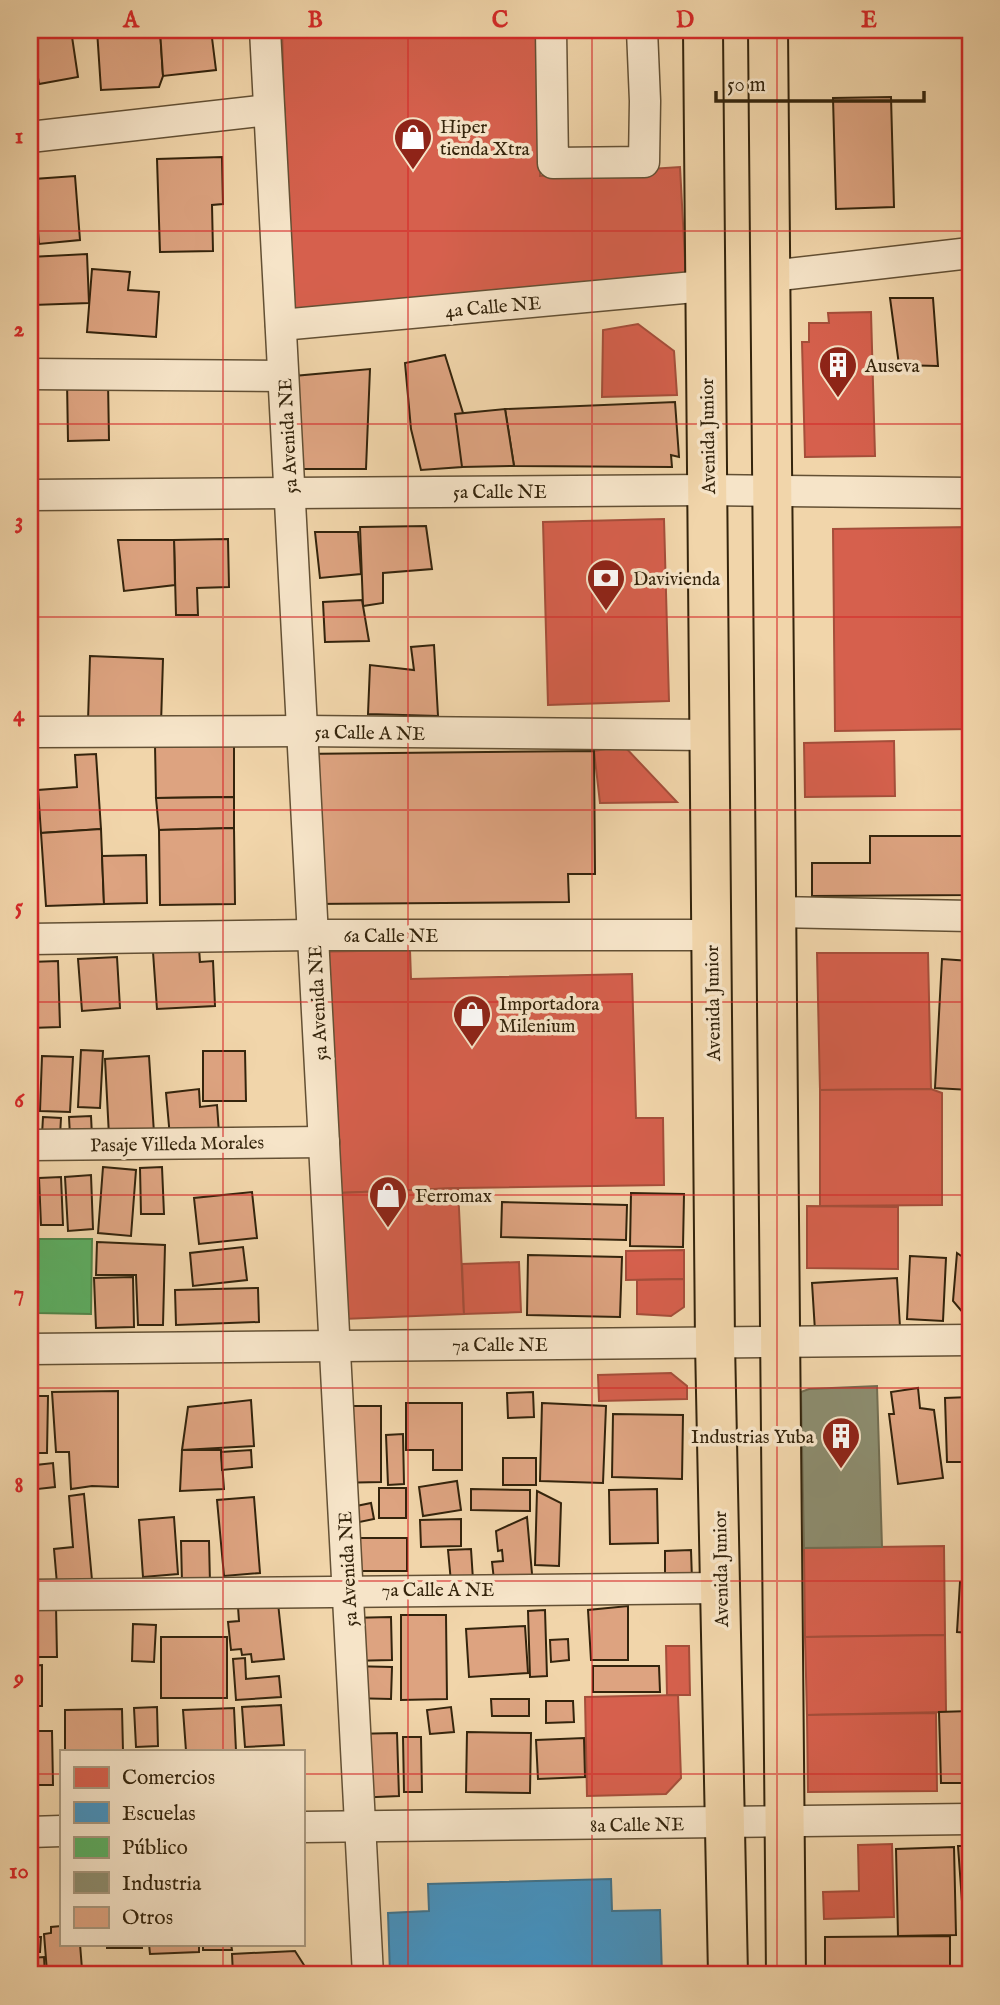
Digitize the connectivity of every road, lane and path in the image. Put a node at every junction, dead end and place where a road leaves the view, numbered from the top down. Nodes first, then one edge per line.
1 (265, 30) edge
2 (551, 30) edge
3 (642, 30) edge
4 (703, 30) edge
5 (768, 30) edge
6 (269, 110) junction
7 (30, 137) edge
8 (970, 253) edge
9 (771, 276) junction
10 (705, 286) junction
11 (281, 325) junction
12 (30, 374) edge
13 (283, 376) junction
14 (707, 490) junction
15 (290, 492) junction
16 (772, 492) junction
17 (970, 493) edge
18 (30, 495) edge
19 (302, 731) junction
20 (30, 732) edge
21 (709, 735) junction
22 (777, 912) junction
23 (970, 916) edge
24 (313, 935) junction
25 (711, 935) junction
26 (30, 939) edge
27 (324, 1142) junction
28 (30, 1144) edge
29 (970, 1340) edge
30 (780, 1342) junction
31 (715, 1343) junction
32 (335, 1345) junction
33 (30, 1349) edge
34 (720, 1588) junction
35 (348, 1590) junction
36 (30, 1595) edge
37 (970, 1819) edge
38 (726, 1822) junction
39 (785, 1822) junction
40 (360, 1826) junction
41 (304, 1827) edge
42 (60, 1831) edge
43 (30, 1832) edge
44 (368, 1975) edge
45 (728, 1975) edge
46 (786, 1975) edge

1 - 6 street, 5a Avenida NE
2 - 3 street
4 - 10 main road, Avenida Junior
5 - 9 main road
6 - 7 street
6 - 11 street, 5a Avenida NE
8 - 9 street
9 - 16 main road
10 - 11 street, 4a Calle NE
10 - 14 main road, Avenida Junior
11 - 13 street, 5a Avenida NE
12 - 13 street
13 - 15 street, 5a Avenida NE
14 - 15 street, 5a Calle NE
14 - 16 street, 5a Calle NE
14 - 21 main road, Avenida Junior
15 - 18 street, 5a Calle NE
15 - 19 street, 5a Avenida NE
16 - 17 street, 5a Calle NE
16 - 22 main road
19 - 20 street, 5a Calle A NE
19 - 21 street, 5a Calle A NE
19 - 24 street, 5a Avenida NE
21 - 25 main road, Avenida Junior
22 - 23 street
22 - 30 main road
24 - 25 street, 6a Calle NE
24 - 26 street, 6a Calle NE
24 - 27 street, 5a Avenida NE
25 - 31 main road, Avenida Junior
27 - 28 street, Pasaje Villeda Morales
27 - 32 street, 5a Avenida NE
29 - 30 street, 7a Calle NE
30 - 31 street, 7a Calle NE
30 - 39 main road
31 - 32 street, 7a Calle NE
31 - 34 main road, Avenida Junior
32 - 33 street, 7a Calle NE
32 - 35 street, 5a Avenida NE
34 - 35 street, 7a Calle A NE
34 - 38 main road, Avenida Junior
35 - 36 street, 7a Calle A NE
35 - 40 street, 5a Avenida NE
37 - 39 street, 8a Calle NE
38 - 39 street, 8a Calle NE
38 - 40 street, 8a Calle NE
38 - 45 main road, Avenida Junior
39 - 46 main road
40 - 41 street, 8a Calle NE
40 - 44 street, 5a Avenida NE
42 - 43 street

